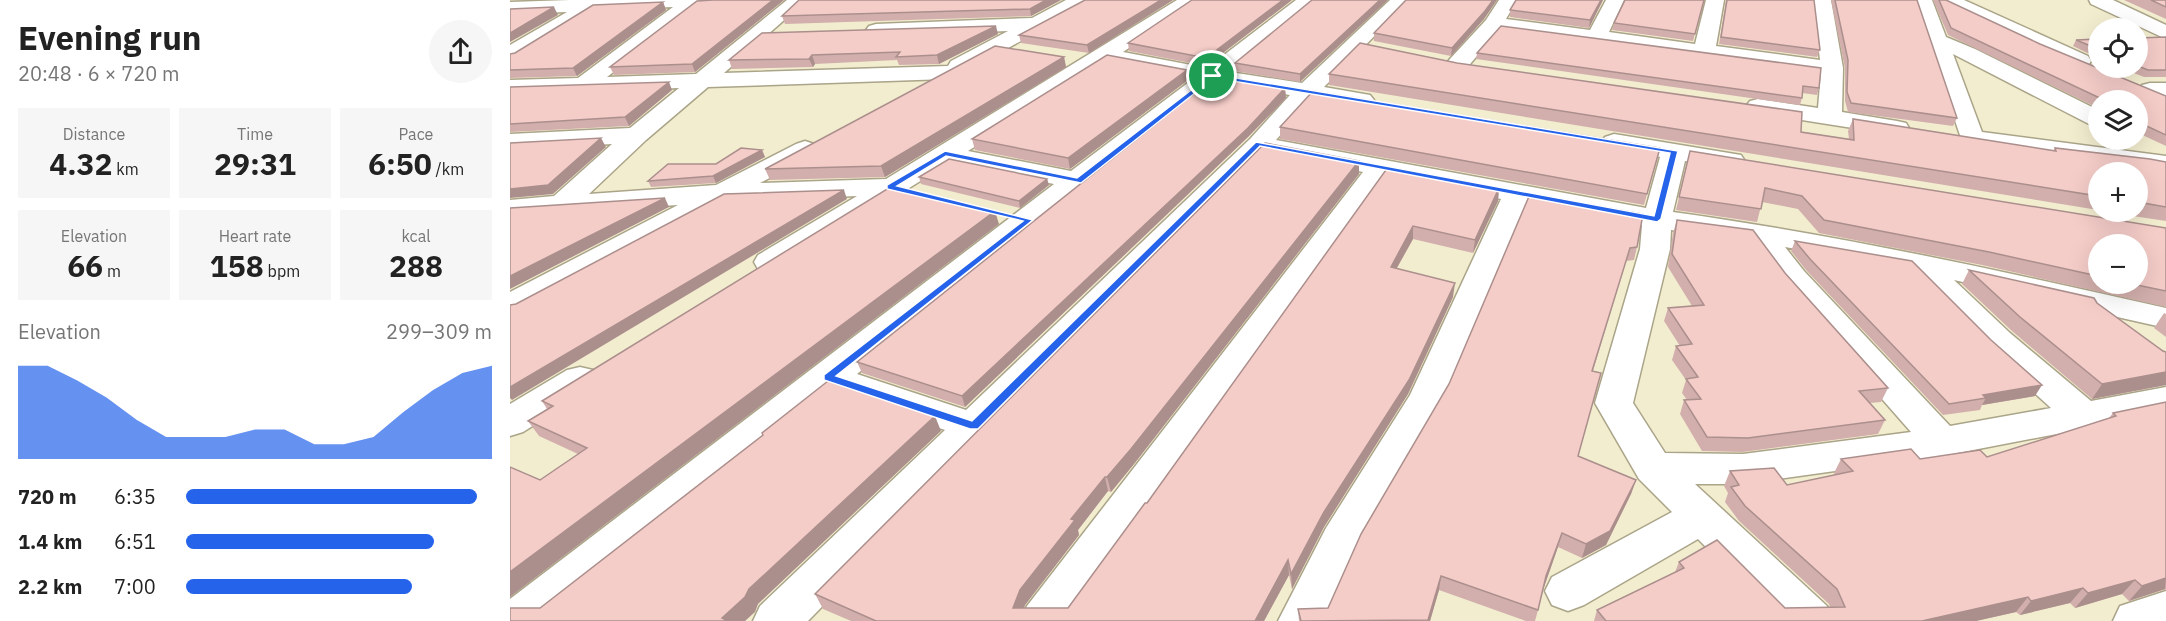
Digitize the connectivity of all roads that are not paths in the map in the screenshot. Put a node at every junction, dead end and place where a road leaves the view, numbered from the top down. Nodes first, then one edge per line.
1 (720, 0) edge
2 (798, 0) edge
3 (1080, 0) edge
4 (1190, 0) edge
5 (1308, 0) edge
6 (1401, 0) edge
7 (1508, 0) edge
8 (1615, 0) edge
9 (1715, 0) edge
10 (1822, 0) edge
11 (1988, 0) edge
12 (2098, 0) edge
13 (694, 1) edge
14 (1923, 1) edge
15 (1951, 1) edge
16 (593, 4) junction
17 (510, 8) edge
18 (1494, 23) junction
19 (1035, 24) junction
20 (860, 30) edge
21 (791, 32) edge
22 (757, 33) junction
23 (2166, 33) edge
24 (1596, 38) junction
25 (2166, 38) edge
26 (2148, 39) edge
27 (1939, 41) junction
28 (2088, 42) edge
29 (2044, 45) junction
30 (996, 47) junction
31 (1704, 52) junction
32 (1031, 53) edge
33 (1968, 53) junction
34 (510, 54) edge
35 (1086, 58) junction
36 (2088, 64) edge
37 (1480, 68) edge
38 (1832, 68) junction
39 (947, 72) junction
40 (1212, 76) junction
41 (706, 80) junction
42 (2129, 81) edge
43 (584, 84) junction
44 (510, 87) edge
45 (1308, 90) junction
46 (2161, 92) edge
47 (896, 100) edge
48 (1738, 104) edge
49 (1389, 105) edge
50 (2088, 114) edge
51 (1830, 117) junction
52 (1918, 131) edge
53 (637, 135) junction
54 (825, 138) edge
55 (1594, 138) edge
56 (510, 142) edge
57 (1258, 144) junction
58 (2148, 144) edge
59 (1674, 151) junction
60 (945, 153) junction
61 (2166, 153) edge
62 (2166, 164) edge
63 (1756, 165) edge
64 (1382, 167) junction
65 (1078, 181) junction
66 (890, 187) junction
67 (724, 193) junction
68 (1517, 194) junction
69 (925, 195) edge
70 (561, 206) junction
71 (510, 208) edge
72 (994, 212) edge
73 (1657, 219) junction
74 (1029, 220) junction
75 (1760, 233) junction
76 (1917, 262) junction
77 (750, 274) edge
78 (542, 287) junction
79 (510, 290) edge
80 (510, 305) edge
81 (2161, 333) edge
82 (600, 366) edge
83 (828, 378) junction
84 (2166, 400) edge
85 (2084, 415) junction
86 (510, 422) edge
87 (974, 426) junction
88 (1942, 442) junction
89 (1653, 468) junction
90 (1703, 515) junction
91 (1568, 591) dead end
92 (2166, 611) edge
93 (518, 621) edge
94 (777, 621) edge
95 (1044, 621) edge
96 (1302, 621) edge
97 (1810, 621) edge
98 (2137, 621) edge

1 - 13 street
2 - 22 street
3 - 19 street
4 - 35 street
5 - 40 street
6 - 45 street
7 - 18 street
8 - 24 street
9 - 31 street
10 - 38 street
11 - 15 street
12 - 23 street
13 - 16 street
13 - 43 street
14 - 15 street
14 - 27 street
15 - 29 street
16 - 17 street
16 - 34 street
18 - 24 street
18 - 37 street
19 - 20 street
19 - 30 street
21 - 22 street
22 - 41 street
24 - 31 street
25 - 26 street
27 - 33 street
27 - 62 street
28 - 29 street
29 - 33 street
29 - 36 street
30 - 32 street
30 - 39 street
31 - 38 street
33 - 50 street
35 - 40 street
35 - 60 street
38 - 51 street
39 - 41 street
39 - 47 street
40 - 45 street
40 - 65 street
41 - 43 street
41 - 53 street
42 - 46 street
43 - 44 street
45 - 49 street
45 - 57 street
48 - 51 street
51 - 52 street
53 - 56 street
53 - 70 street
54 - 67 street
55 - 59 street
57 - 64 street
57 - 87 street
58 - 61 street
59 - 63 street
59 - 73 street
60 - 65 street
60 - 66 street
64 - 68 street
64 - 95 street
65 - 74 street
66 - 67 street
66 - 69 street
66 - 77 street
67 - 70 street
67 - 78 street
68 - 73 street
68 - 96 street
70 - 71 street
72 - 74 street
73 - 75 street
73 - 89 street
74 - 83 street
75 - 76 street
75 - 88 street
76 - 81 street
76 - 85 street
78 - 79 street
78 - 80 street
82 - 86 street
83 - 87 street
83 - 93 street
84 - 85 street
85 - 88 street
87 - 94 street
88 - 89 street
89 - 90 street
90 - 91 street
90 - 97 street
92 - 98 street

